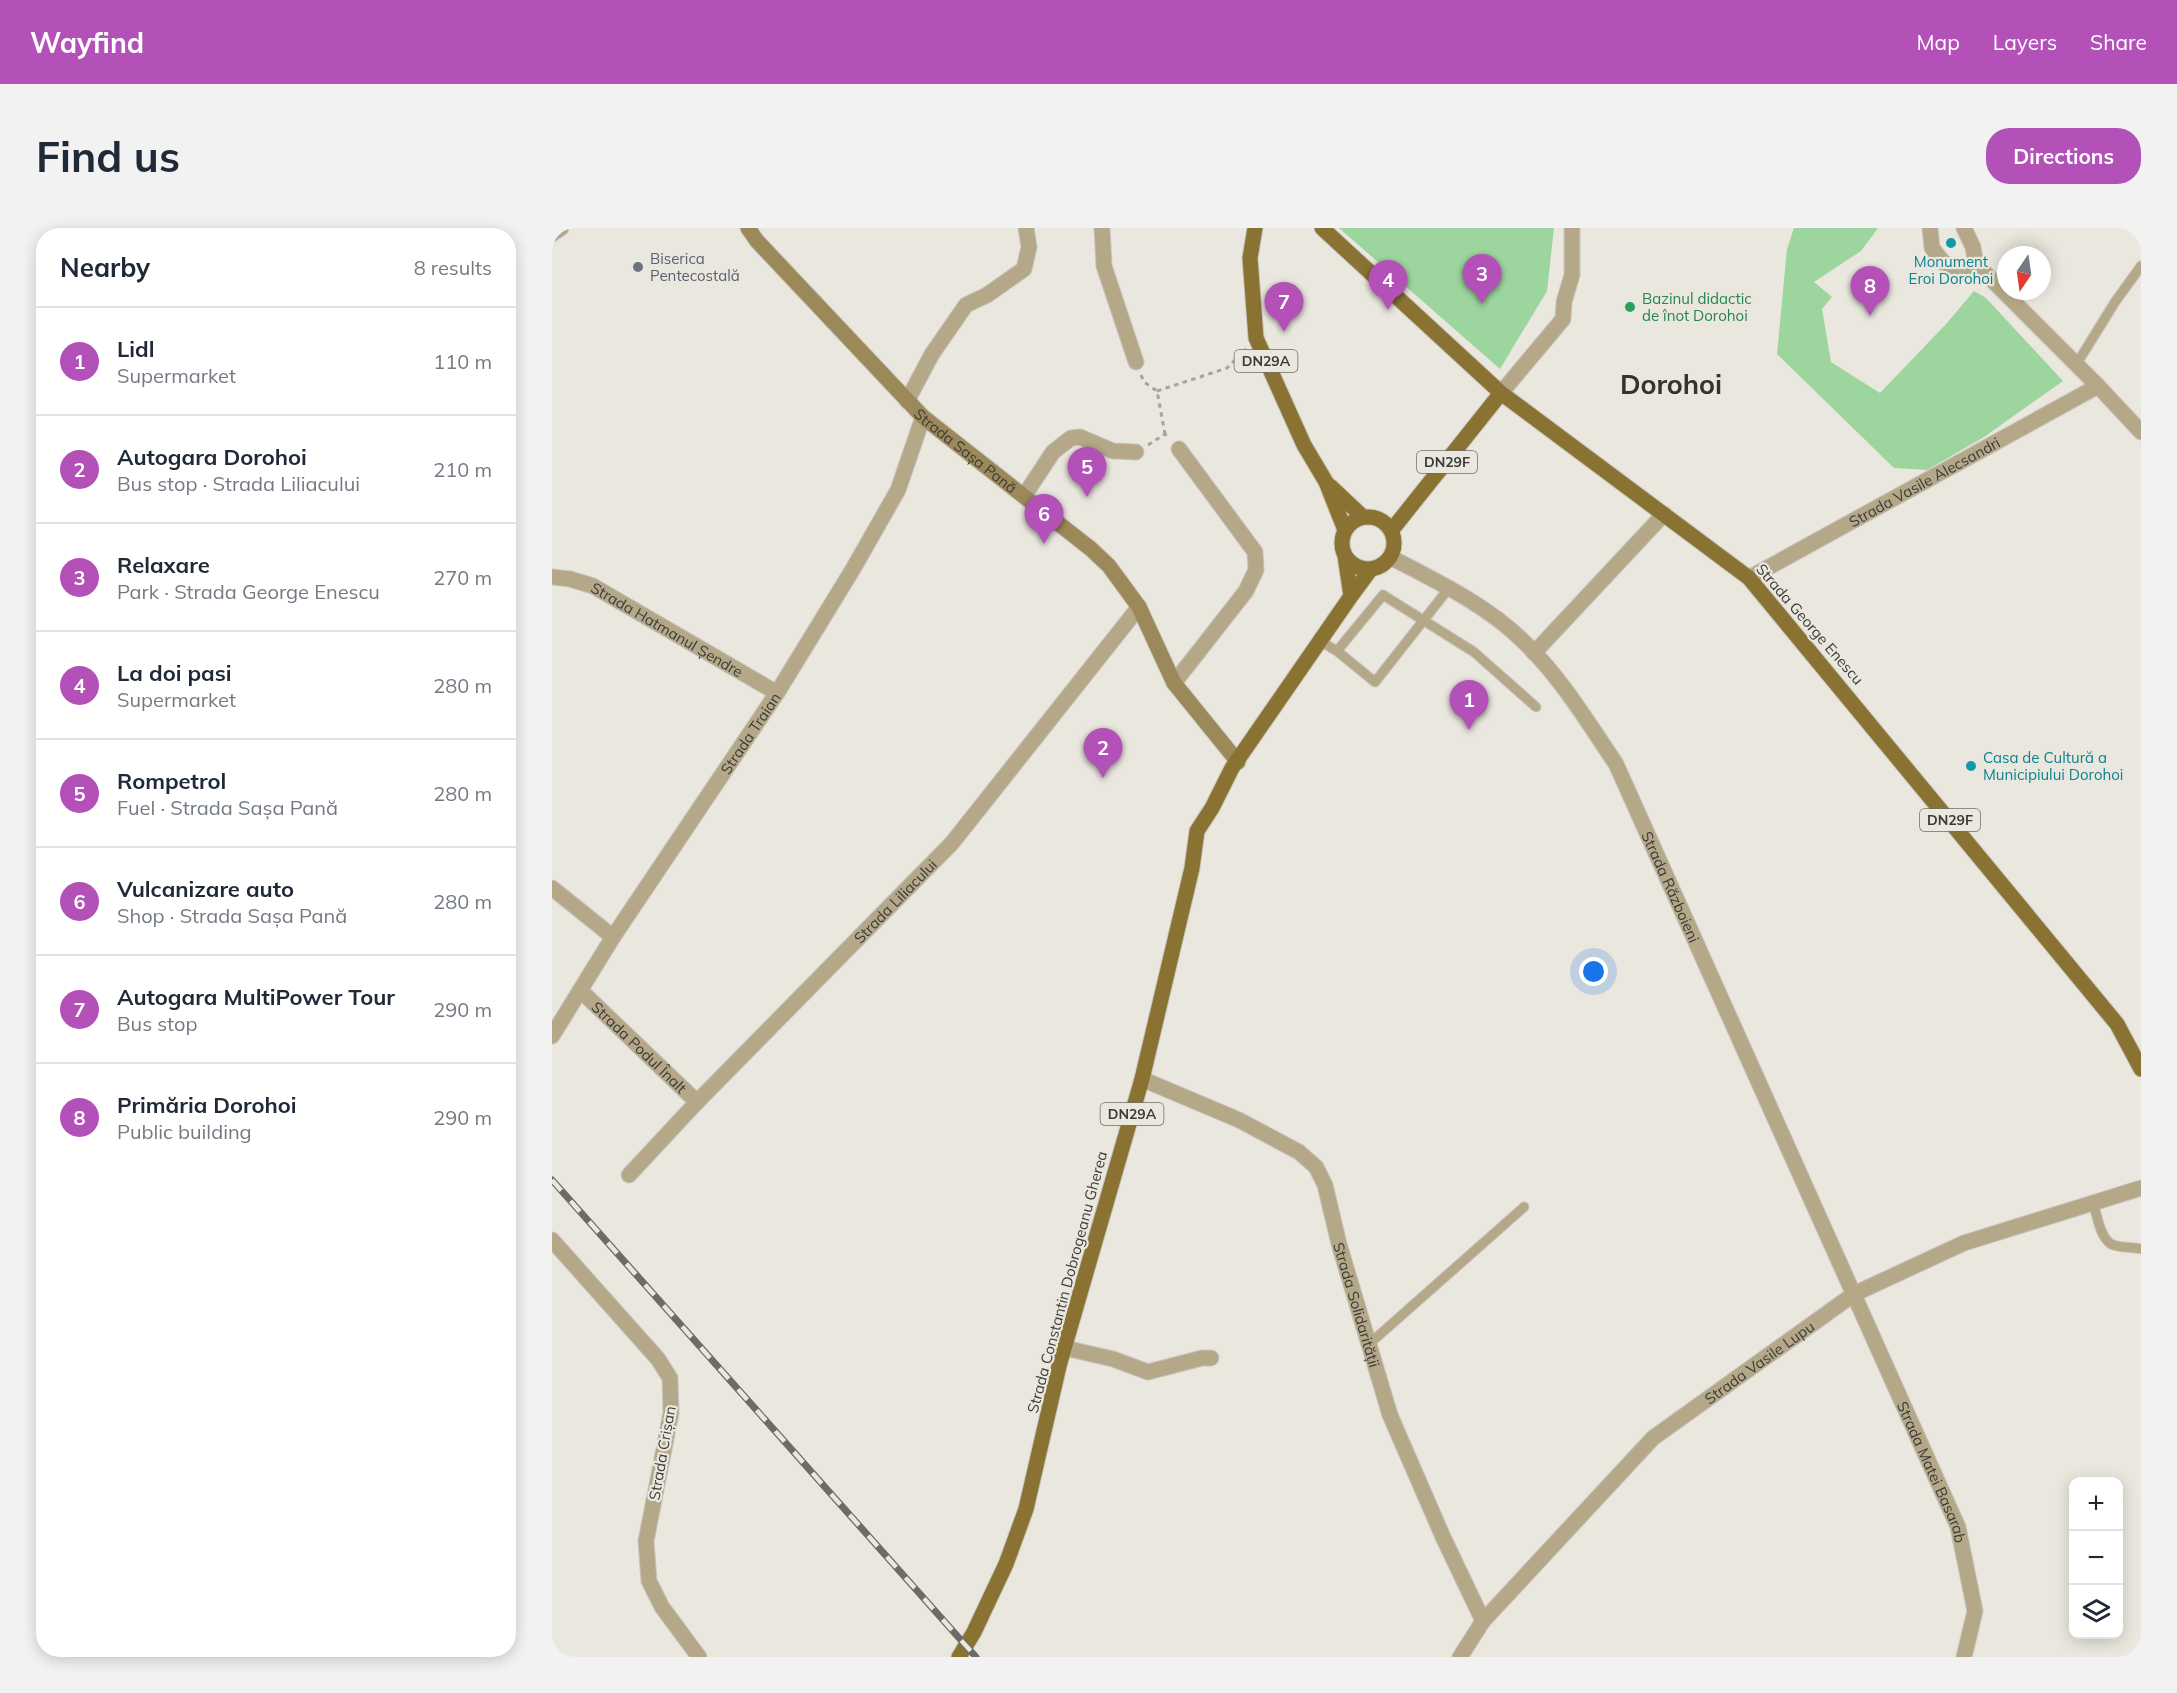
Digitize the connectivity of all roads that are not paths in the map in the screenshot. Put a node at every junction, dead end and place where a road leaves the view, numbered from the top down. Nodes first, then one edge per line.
1 (561, 228) edge
2 (748, 228) edge
3 (1026, 228) edge
4 (1102, 228) edge
5 (1255, 228) edge
6 (1322, 228) edge
7 (1572, 228) edge
8 (1964, 228) edge
9 (1932, 229) edge
10 (552, 234) edge
11 (1976, 264) junction
12 (2141, 266) edge
13 (1136, 362) road end
14 (2076, 365) junction
15 (2098, 386) junction
16 (1501, 393) junction
17 (907, 401) junction
18 (923, 417) junction
19 (2141, 432) edge
20 (1179, 449) road end
21 (1136, 452) road end
22 (1326, 482) junction
23 (1024, 496) junction
24 (1664, 514) junction
25 (1363, 517) junction
26 (1345, 530) junction
27 (1391, 531) junction
28 (1344, 556) junction
29 (1390, 557) junction
30 (1371, 570) junction
31 (552, 577) edge
32 (1749, 578) junction
33 (1449, 588) junction
34 (1351, 596) junction
35 (1139, 607) junction
36 (1425, 620) junction
37 (1320, 641) junction
38 (1337, 651) junction
39 (1534, 653) junction
40 (1174, 683) junction
41 (777, 693) junction
42 (1536, 706) dead end
43 (1238, 762) junction
44 (552, 888) edge
45 (613, 937) junction
46 (580, 991) junction
47 (552, 1036) edge
48 (2141, 1069) edge
49 (1142, 1079) junction
50 (698, 1102) junction
51 (629, 1175) dead end
52 (2141, 1188) edge
53 (2093, 1203) junction
54 (1524, 1206) dead end
55 (552, 1240) edge
56 (2141, 1249) edge
57 (1854, 1294) junction
58 (1368, 1345) junction
59 (1065, 1348) junction
60 (1211, 1358) dead end
61 (1483, 1621) junction
62 (699, 1657) edge
63 (959, 1657) edge
64 (1460, 1657) edge
65 (1964, 1657) edge

1 - 10 street
2 - 17 street, Strada Sașa Pană
3 - 17 street
4 - 13 street
5 - 22 main road, DN29A
6 - 16 main road, Strada George Enescu / DN29F
7 - 16 street
8 - 11 street
9 - 11 street
11 - 14 street
12 - 14 lane
14 - 15 street
15 - 19 street
15 - 32 street, Strada Vasile Alecsandri
16 - 24 main road, Strada George Enescu / DN29F
16 - 27 main road, DN29F
17 - 18 street, Strada Sașa Pană
18 - 23 street, Strada Sașa Pană
18 - 41 street, Strada Traian
20 - 40 street
21 - 23 street
22 - 25 main road, DN29A
22 - 26 main road, DN29A
23 - 35 street, Strada Sașa Pană
24 - 32 main road, Strada George Enescu / DN29F
24 - 39 street
25 - 26 main road
25 - 27 main road
26 - 28 main road
27 - 29 main road
28 - 30 main road
28 - 34 main road
29 - 30 main road
29 - 33 street, Strada Războieni
30 - 34 main road, Strada Constantin Dobrogeanu Gherea / DN29A
31 - 41 street, Strada Hatmanul Șendre
32 - 48 main road, Strada George Enescu / DN29F
33 - 36 lane
33 - 39 street, Strada Războieni
34 - 37 main road, Strada Constantin Dobrogeanu Gherea / DN29A
35 - 40 street, Strada Sașa Pană
35 - 50 street, Strada Liliacului
36 - 38 lane
36 - 38 lane
36 - 42 lane
37 - 38 lane
37 - 43 main road, Strada Constantin Dobrogeanu Gherea / DN29A
39 - 57 street, Strada Războieni
40 - 43 street, Strada Sașa Pană
41 - 45 street, Strada Traian
43 - 49 main road, Strada Constantin Dobrogeanu Gherea / DN29A
44 - 45 street
45 - 46 street, Strada Traian
46 - 47 street, Strada Traian
46 - 50 street, Strada Podul Înalt
49 - 58 street, Strada Solidarității
49 - 59 main road, Strada Constantin Dobrogeanu Gherea / DN29A
50 - 51 street, Strada Liliacului
52 - 53 street, Strada Vasile Lupu
53 - 56 lane
53 - 57 street, Strada Vasile Lupu
54 - 58 lane
55 - 62 street, Strada Crișan
57 - 61 street, Strada Vasile Lupu
57 - 65 street, Strada Matei Basarab
58 - 61 street, Strada Solidarității
59 - 60 street
59 - 63 main road, Strada Constantin Dobrogeanu Gherea / DN29A
61 - 64 street, Strada Vasile Lupu

